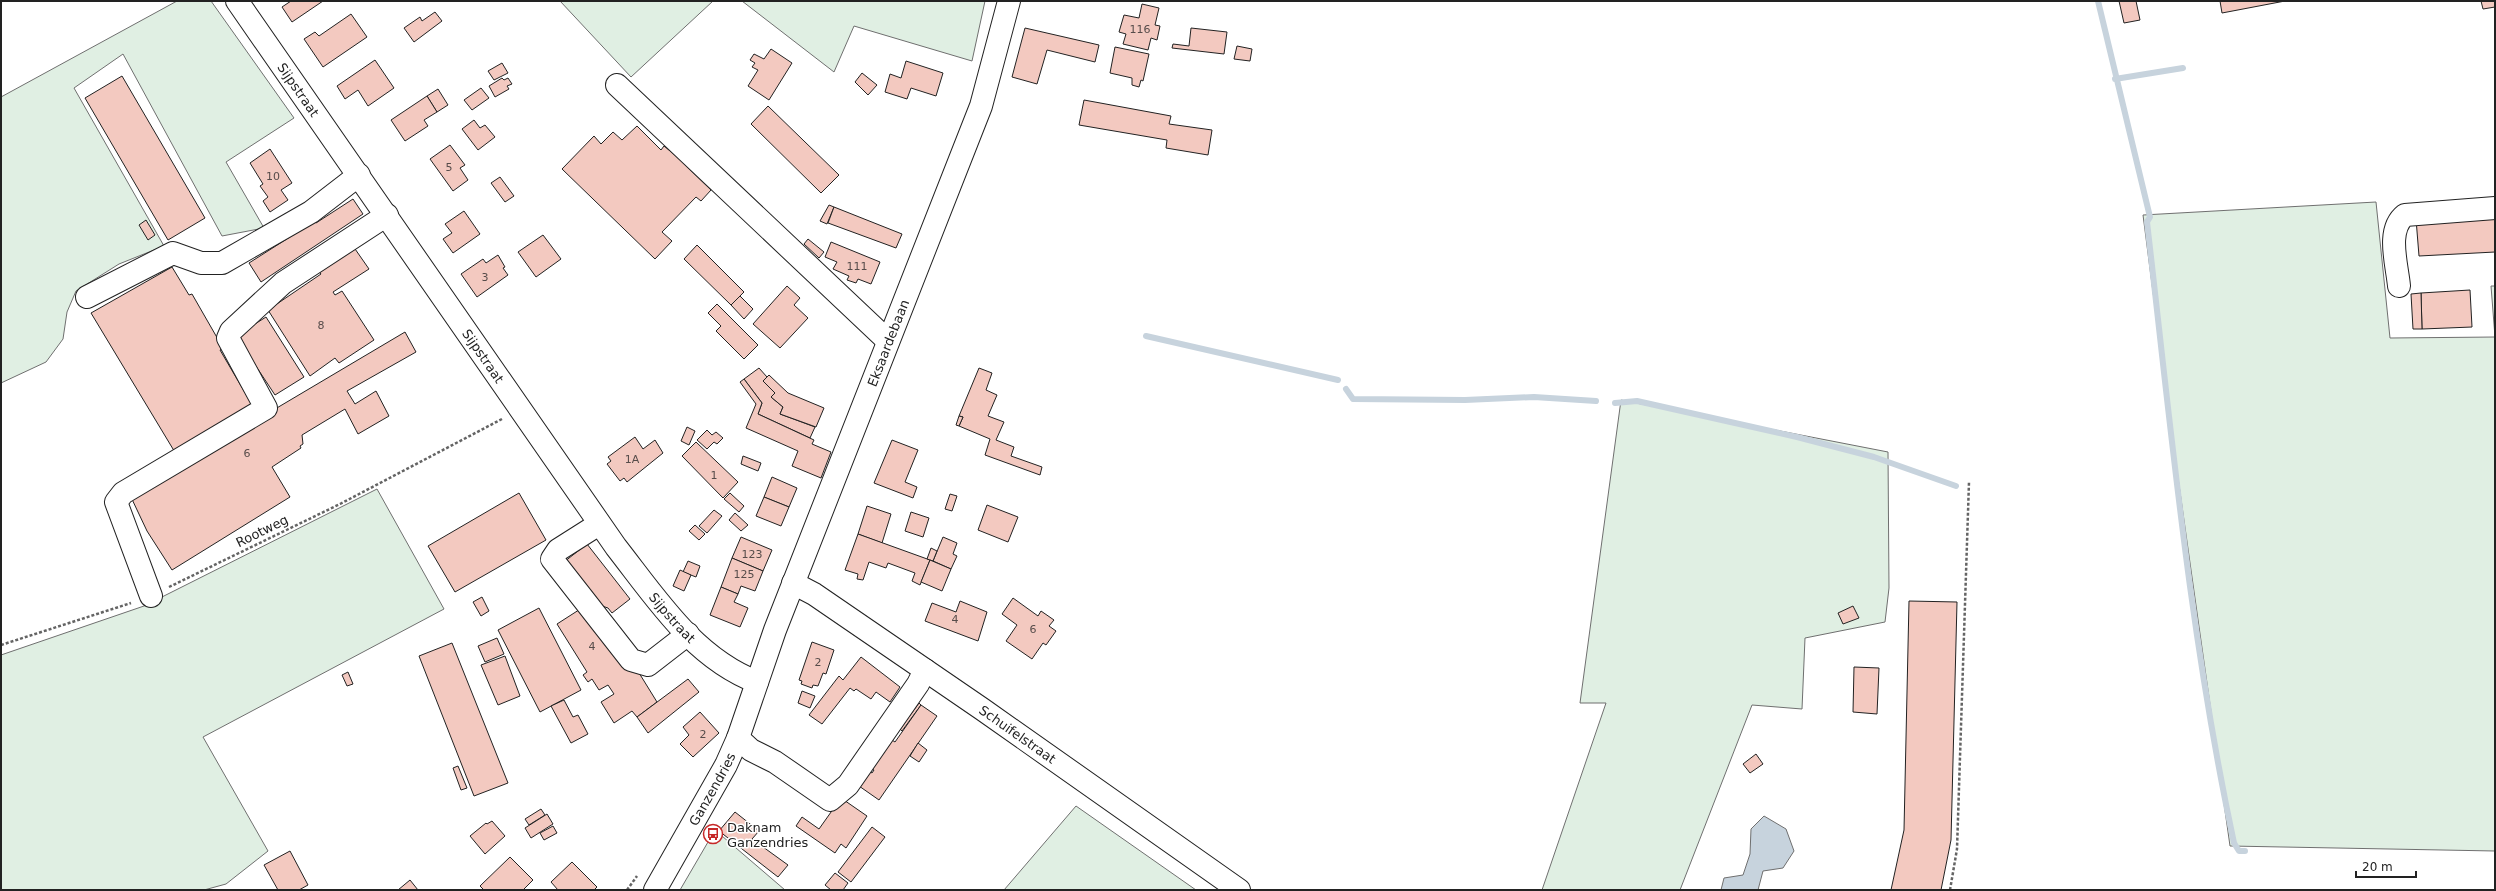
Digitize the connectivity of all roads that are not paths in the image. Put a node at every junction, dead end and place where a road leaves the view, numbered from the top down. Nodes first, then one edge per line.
1 (237, 1) edge
2 (1009, 1) edge
3 (617, 85) dead end
4 (359, 175) junction
5 (2495, 208) edge
6 (387, 215) junction
7 (2399, 286) dead end
8 (88, 297) dead end
9 (888, 341) junction
10 (599, 524) junction
11 (793, 583) junction
12 (152, 596) road end
13 (688, 634) junction
14 (925, 670) junction
15 (757, 682) junction
16 (738, 738) junction
17 (655, 890) edge
18 (1239, 890) edge

1 - 4 street, Sijpstraat
2 - 9 street, Eksaardebaan
3 - 9 street
4 - 6 street, Sijpstraat
4 - 8 street
5 - 7 street
6 - 10 street, Sijpstraat
6 - 12 street
9 - 11 street, Eksaardebaan
10 - 13 street, Sijpstraat
10 - 13 street
11 - 14 street, Schuifelstraat
11 - 15 street, Eksaardebaan
13 - 15 street, Sijpstraat
14 - 16 street
14 - 18 street, Schuifelstraat
15 - 16 street, Ganzendries
16 - 17 street, Ganzendries

